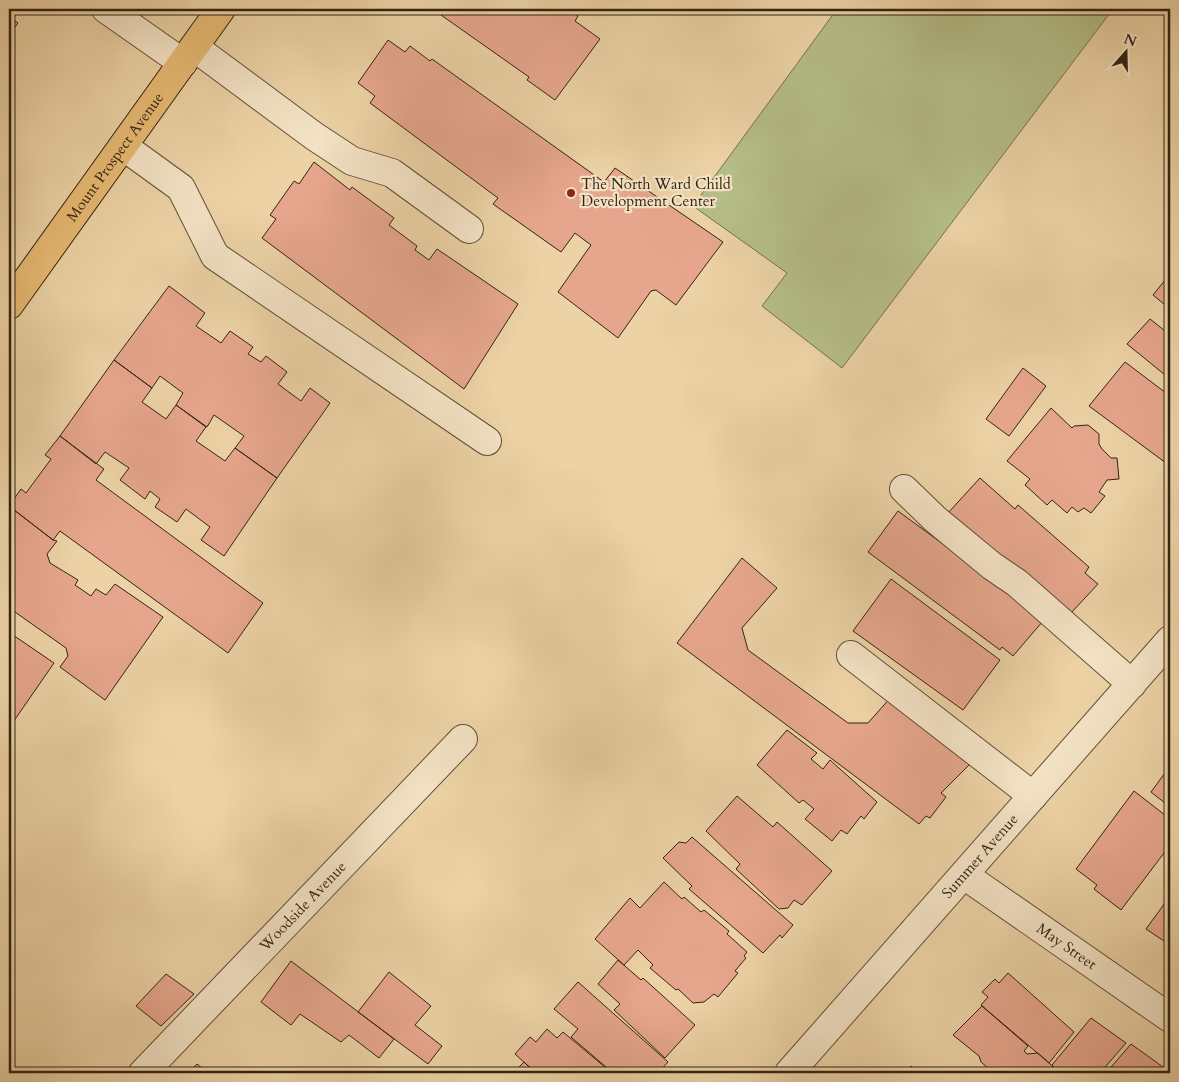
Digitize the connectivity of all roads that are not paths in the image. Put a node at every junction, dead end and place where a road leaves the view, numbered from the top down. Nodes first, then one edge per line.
1 (106, 9) edge
2 (222, 9) edge
3 (188, 55) junction
4 (123, 146) junction
5 (469, 229) dead end
6 (9, 304) edge
7 (487, 441) dead end
8 (904, 489) dead end
9 (1170, 640) edge
10 (852, 655) dead end
11 (1132, 684) junction
12 (463, 739) dead end
13 (1033, 796) junction
14 (964, 875) junction
15 (1170, 1018) edge
16 (143, 1073) edge
17 (789, 1073) edge

1 - 3 street
2 - 3 main road, Mount Prospect Avenue
3 - 4 main road, Mount Prospect Avenue
3 - 5 street
4 - 6 main road, Mount Prospect Avenue
4 - 7 street
8 - 11 street
9 - 11 street, Summer Avenue
10 - 13 street
11 - 13 street, Summer Avenue
12 - 16 street, Woodside Avenue
13 - 14 street, Summer Avenue
14 - 15 street, May Street
14 - 17 street, Summer Avenue

